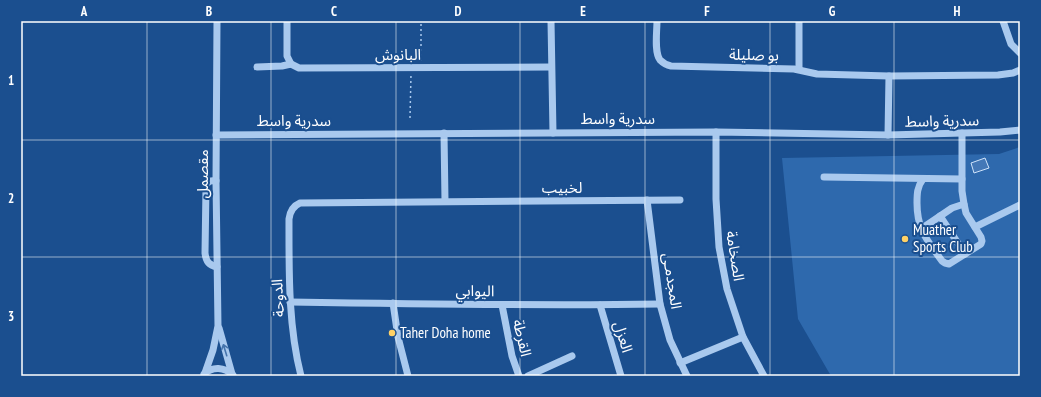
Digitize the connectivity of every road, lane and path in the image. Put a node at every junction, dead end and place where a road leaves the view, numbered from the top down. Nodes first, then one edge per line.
1 (217, 21) edge
2 (287, 21) edge
3 (421, 21) edge
4 (551, 21) edge
5 (657, 21) edge
6 (799, 21) edge
7 (1003, 21) edge
8 (1020, 53) edge
9 (291, 64) junction
10 (257, 67) dead end
11 (551, 67) junction
12 (411, 68) junction
13 (421, 68) junction
14 (799, 70) junction
15 (1020, 70) edge
16 (889, 76) junction
17 (410, 118) dead end
18 (1020, 130) edge
19 (716, 132) junction
20 (444, 133) junction
21 (553, 133) junction
22 (962, 133) junction
23 (216, 134) junction
24 (888, 135) junction
25 (824, 177) dead end
26 (923, 179) junction
27 (962, 179) junction
28 (216, 181) junction
29 (647, 200) junction
30 (680, 200) dead end
31 (445, 202) junction
32 (964, 204) junction
33 (1020, 205) edge
34 (940, 216) junction
35 (289, 219) joint
36 (975, 227) junction
37 (921, 229) junction
38 (965, 254) junction
39 (217, 267) junction
40 (290, 302) junction
41 (393, 304) junction
42 (660, 304) junction
43 (502, 305) junction
44 (600, 305) junction
45 (218, 326) junction
46 (743, 337) junction
47 (572, 356) dead end
48 (680, 363) junction
49 (203, 374) edge
50 (233, 375) edge
51 (301, 376) edge
52 (408, 376) edge
53 (519, 376) edge
54 (528, 376) edge
55 (621, 376) edge
56 (687, 376) edge
57 (764, 376) edge

1 - 23 street, مقصمل
2 - 9 street
3 - 13 path
4 - 11 street
5 - 14 street, بو صليلة
6 - 14 street
7 - 8 street
9 - 10 street
9 - 12 street, البانوش
11 - 13 street, البانوش
11 - 21 street
12 - 13 street, البانوش
12 - 17 path
14 - 16 street, بو صليلة
15 - 16 street, بو صليلة
16 - 24 street
18 - 22 street, سدرية واسط
19 - 21 street, سدرية واسط
19 - 24 street, سدرية واسط
19 - 46 street, الصخامة
20 - 21 street, سدرية واسط
20 - 23 street, سدرية واسط
20 - 31 street
22 - 24 street, سدرية واسط
22 - 27 street
23 - 28 street, مقصمل
25 - 26 street
26 - 27 street
26 - 37 street
27 - 32 street
28 - 39 street, مقصمل
28 - 39 street
29 - 30 street, لخبيب
29 - 31 street, لخبيب
29 - 42 street, المجدمـى
31 - 35 street, لخبيب
32 - 34 street
32 - 36 street
33 - 36 street
34 - 37 street
34 - 38 street
35 - 40 street, الدوحة
36 - 38 street
37 - 38 street
39 - 45 street, مقصمل
40 - 41 street, اليوابي
40 - 51 street, الدوحة
41 - 43 street, اليوابي
41 - 52 street
42 - 44 street, اليوابي
42 - 48 street, المجدمـى
43 - 44 street, اليوابي
43 - 53 street, القرطة
44 - 55 street, العزل
45 - 49 street, مقصمل
50 -> 45 street, مقصمل
46 - 48 street
46 - 57 street, الصخامة
47 - 54 street
48 - 56 street, المجدمـى
49 - 50 street

